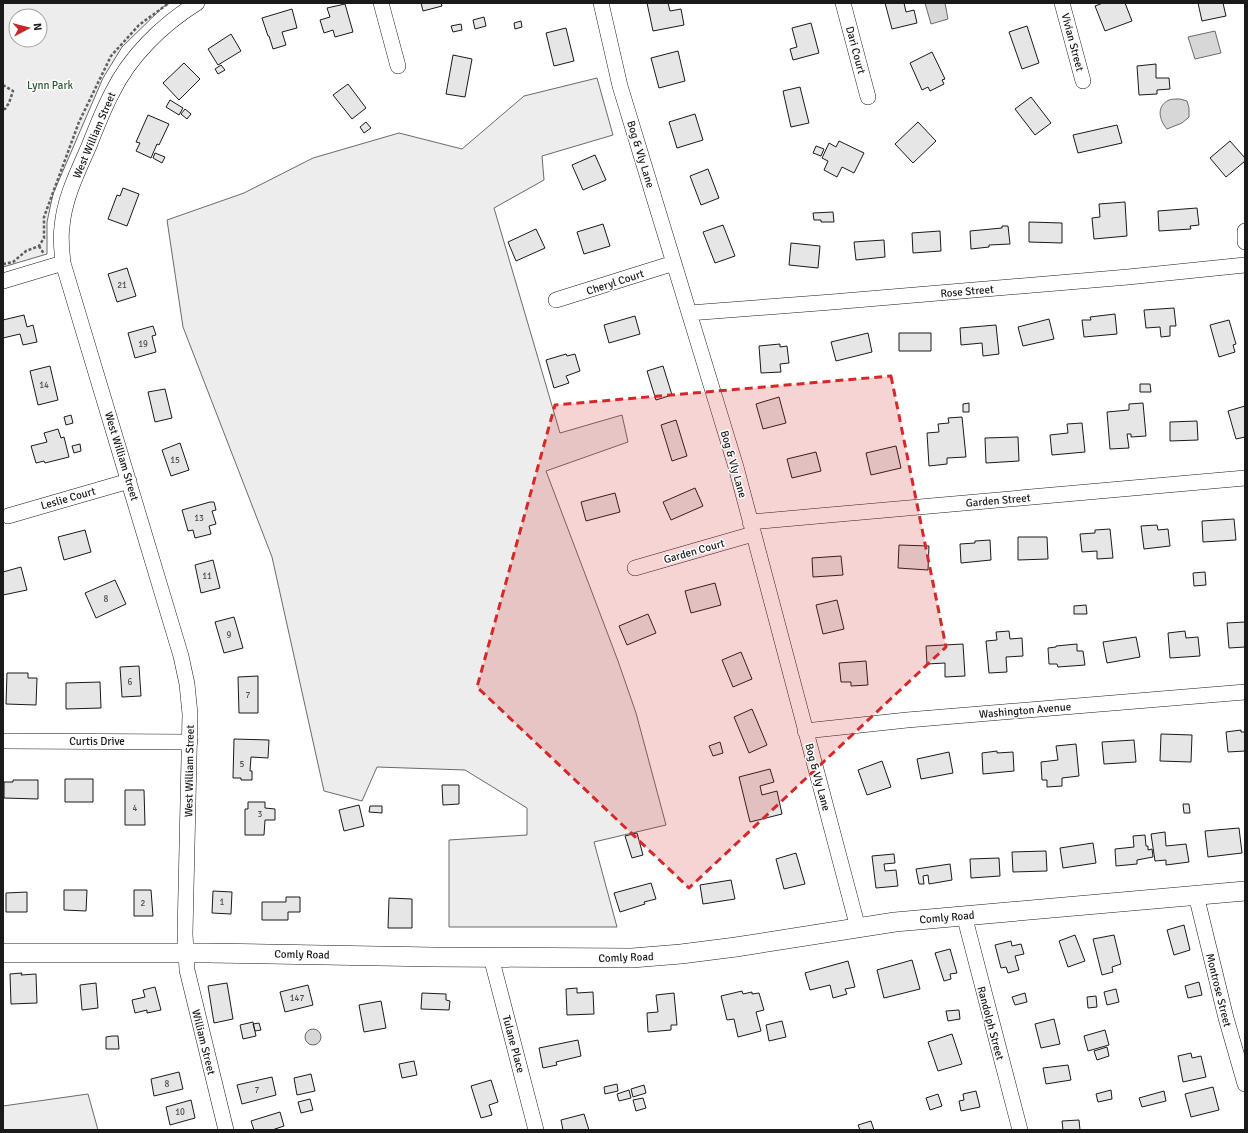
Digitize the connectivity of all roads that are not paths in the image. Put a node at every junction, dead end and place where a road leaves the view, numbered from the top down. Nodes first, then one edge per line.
1 (197, 3) edge
2 (381, 3) edge
3 (602, 3) edge
4 (843, 3) edge
5 (1062, 3) edge
6 (398, 66) dead end
7 (1083, 81) dead end
8 (868, 97) dead end
9 (1245, 231) edge
10 (1245, 242) edge
11 (63, 263) junction
12 (674, 263) junction
13 (1245, 265) edge
14 (3, 281) edge
15 (556, 300) dead end
16 (689, 313) junction
17 (1245, 478) edge
18 (129, 481) junction
19 (8, 516) dead end
20 (752, 528) junction
21 (635, 568) dead end
22 (1245, 692) edge
23 (805, 731) junction
24 (3, 741) edge
25 (190, 742) junction
26 (1245, 891) edge
27 (1196, 895) junction
28 (964, 915) junction
29 (858, 928) junction
30 (3, 953) edge
31 (185, 953) junction
32 (491, 957) junction
33 (1245, 1084) edge
34 (226, 1130) edge
35 (536, 1130) edge
36 (1020, 1130) edge

1 - 11 street, West William Street
2 - 6 street
3 - 12 street, Bog & Vly Lane
4 - 8 street, Dari Court
5 - 7 street, Vivian Street
9 - 10 street
11 - 14 street
11 - 18 street, West William Street
12 - 15 street, Cheryl Court
12 - 16 street, Bog & Vly Lane
13 - 16 street, Rose Street
16 - 20 street, Bog & Vly Lane
17 - 20 street, Garden Street
18 - 19 street, Leslie Court
18 - 25 street, West William Street
20 - 21 street, Garden Court
20 - 23 street, Bog & Vly Lane
22 - 23 street, Washington Avenue
23 - 29 street, Bog & Vly Lane
24 - 25 street, Curtis Drive
25 - 31 street, West William Street
26 - 27 main road, Comly Road
27 - 28 main road, Comly Road
27 - 33 street, Montrose Street
28 - 29 main road, Comly Road
28 - 36 street, Randolph Street
29 - 32 main road, Comly Road
30 - 31 main road, Comly Road
31 - 32 main road, Comly Road
31 - 34 street, William Street
32 - 35 street, Tulane Place

